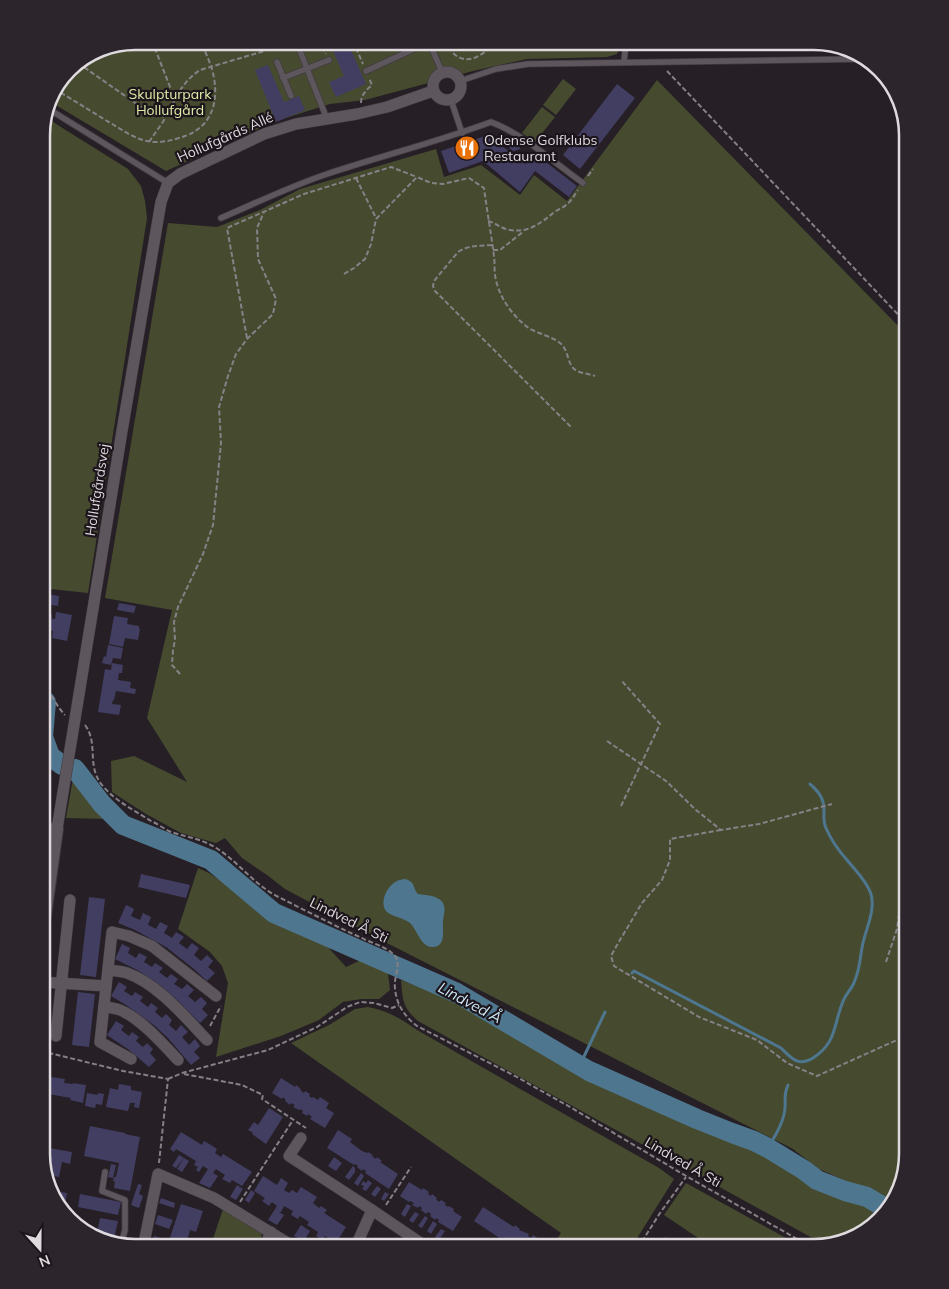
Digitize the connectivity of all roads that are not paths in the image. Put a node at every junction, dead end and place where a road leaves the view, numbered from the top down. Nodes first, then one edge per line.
1 (300, 50) edge
2 (412, 50) edge
3 (432, 50) edge
4 (625, 50) edge
5 (852, 59) edge
6 (329, 60) road end
7 (277, 62) dead end
8 (624, 62) junction
9 (307, 69) junction
10 (366, 71) road end
11 (442, 72) junction
12 (284, 78) junction
13 (460, 81) junction
14 (433, 91) junction
15 (291, 96) dead end
16 (451, 100) junction
17 (53, 112) edge
18 (327, 119) junction
19 (462, 132) junction
20 (168, 183) junction
21 (583, 183) road end
22 (221, 218) dead end
23 (57, 829) junction
24 (50, 830) edge
25 (50, 879) edge
26 (70, 900) dead end
27 (108, 970) junction
28 (50, 982) edge
29 (61, 983) junction
30 (106, 986) junction
31 (216, 996) road end
32 (104, 1006) junction
33 (56, 1036) dead end
34 (205, 1038) road end
35 (131, 1059) dead end
36 (178, 1060) dead end
37 (302, 1138) road end
38 (105, 1172) dead end
39 (372, 1210) junction
40 (271, 1232) junction
41 (123, 1238) edge
42 (145, 1239) edge
43 (268, 1239) edge
44 (282, 1239) edge
45 (359, 1239) edge
46 (415, 1239) edge

1 - 9 lane
2 - 10 lane
3 - 11 lane
4 - 8 lane
5 - 8 lane
6 - 9 lane
7 - 12 lane
8 - 13 lane
9 - 12 lane
9 - 18 lane
11 - 13 street
11 - 14 street
12 - 15 lane
13 - 16 street
14 - 16 street
14 - 18 street, Hollufgårds Allé
16 - 19 lane
17 - 20 lane
18 - 20 street, Hollufgårds Allé
19 - 21 lane
19 - 22 lane
20 - 23 street, Hollufgårdsvej
23 - 24 street
23 - 25 street, Hollufgårdsvej
26 - 29 street
27 - 30 street
27 - 31 street
27 - 34 street
28 - 29 street
29 - 30 street
29 - 33 street
30 - 32 street
32 - 35 street
32 - 36 street
37 - 39 street
38 - 41 lane
39 - 45 street
39 - 46 street
40 - 42 street
40 - 43 street
40 - 44 street

